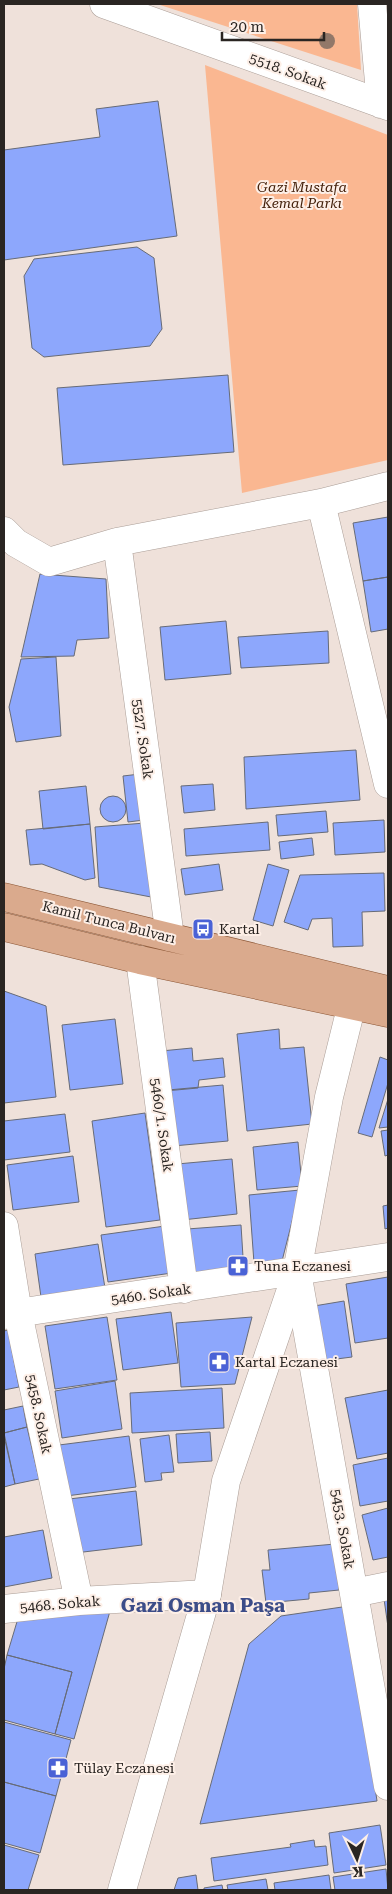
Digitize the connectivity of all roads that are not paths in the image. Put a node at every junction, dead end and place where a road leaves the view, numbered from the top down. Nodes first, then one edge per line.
1 (104, 4) edge
2 (372, 4) edge
3 (134, 10) edge
4 (385, 105) edge
5 (388, 486) edge
6 (321, 503) junction
7 (8, 541) edge
8 (117, 542) junction
9 (388, 784) edge
10 (4, 897) edge
11 (4, 927) edge
12 (170, 937) junction
13 (140, 960) junction
14 (388, 990) edge
15 (352, 1004) junction
16 (388, 1013) edge
17 (4, 1226) edge
18 (388, 1258) edge
19 (297, 1272) junction
20 (184, 1289) junction
21 (11, 1314) edge
22 (388, 1586) edge
23 (354, 1593) junction
24 (207, 1594) junction
25 (79, 1601) junction
26 (4, 1609) edge
27 (388, 1786) edge
28 (122, 1890) edge

1 - 3 street, 5518. Sokak
2 - 4 street
3 - 4 street, 5518. Sokak
5 - 6 street
6 - 8 street
6 - 9 street
7 - 8 street
8 - 12 street, 5527. Sokak
10 - 12 main road, Kamil Tunca Bulvarı
11 - 13 main road, Kamil Tunca Bulvarı
12 - 14 main road, Kamil Tunca Bulvarı
13 - 15 main road, Kamil Tunca Bulvarı
13 - 20 street, 5460/1. Sokak
15 - 16 main road, Kamil Tunca Bulvarı
15 - 19 street
17 - 21 street, 5458. Sokak
18 - 19 street, 5460. Sokak
19 - 20 street, 5460. Sokak
19 - 23 street, 5453. Sokak
19 - 24 street
20 - 21 street, 5460. Sokak
21 - 25 street, 5458. Sokak
22 - 23 street
23 - 27 street, 5453. Sokak
24 - 25 street, 5468. Sokak
24 - 28 street
25 - 26 street, 5468. Sokak

